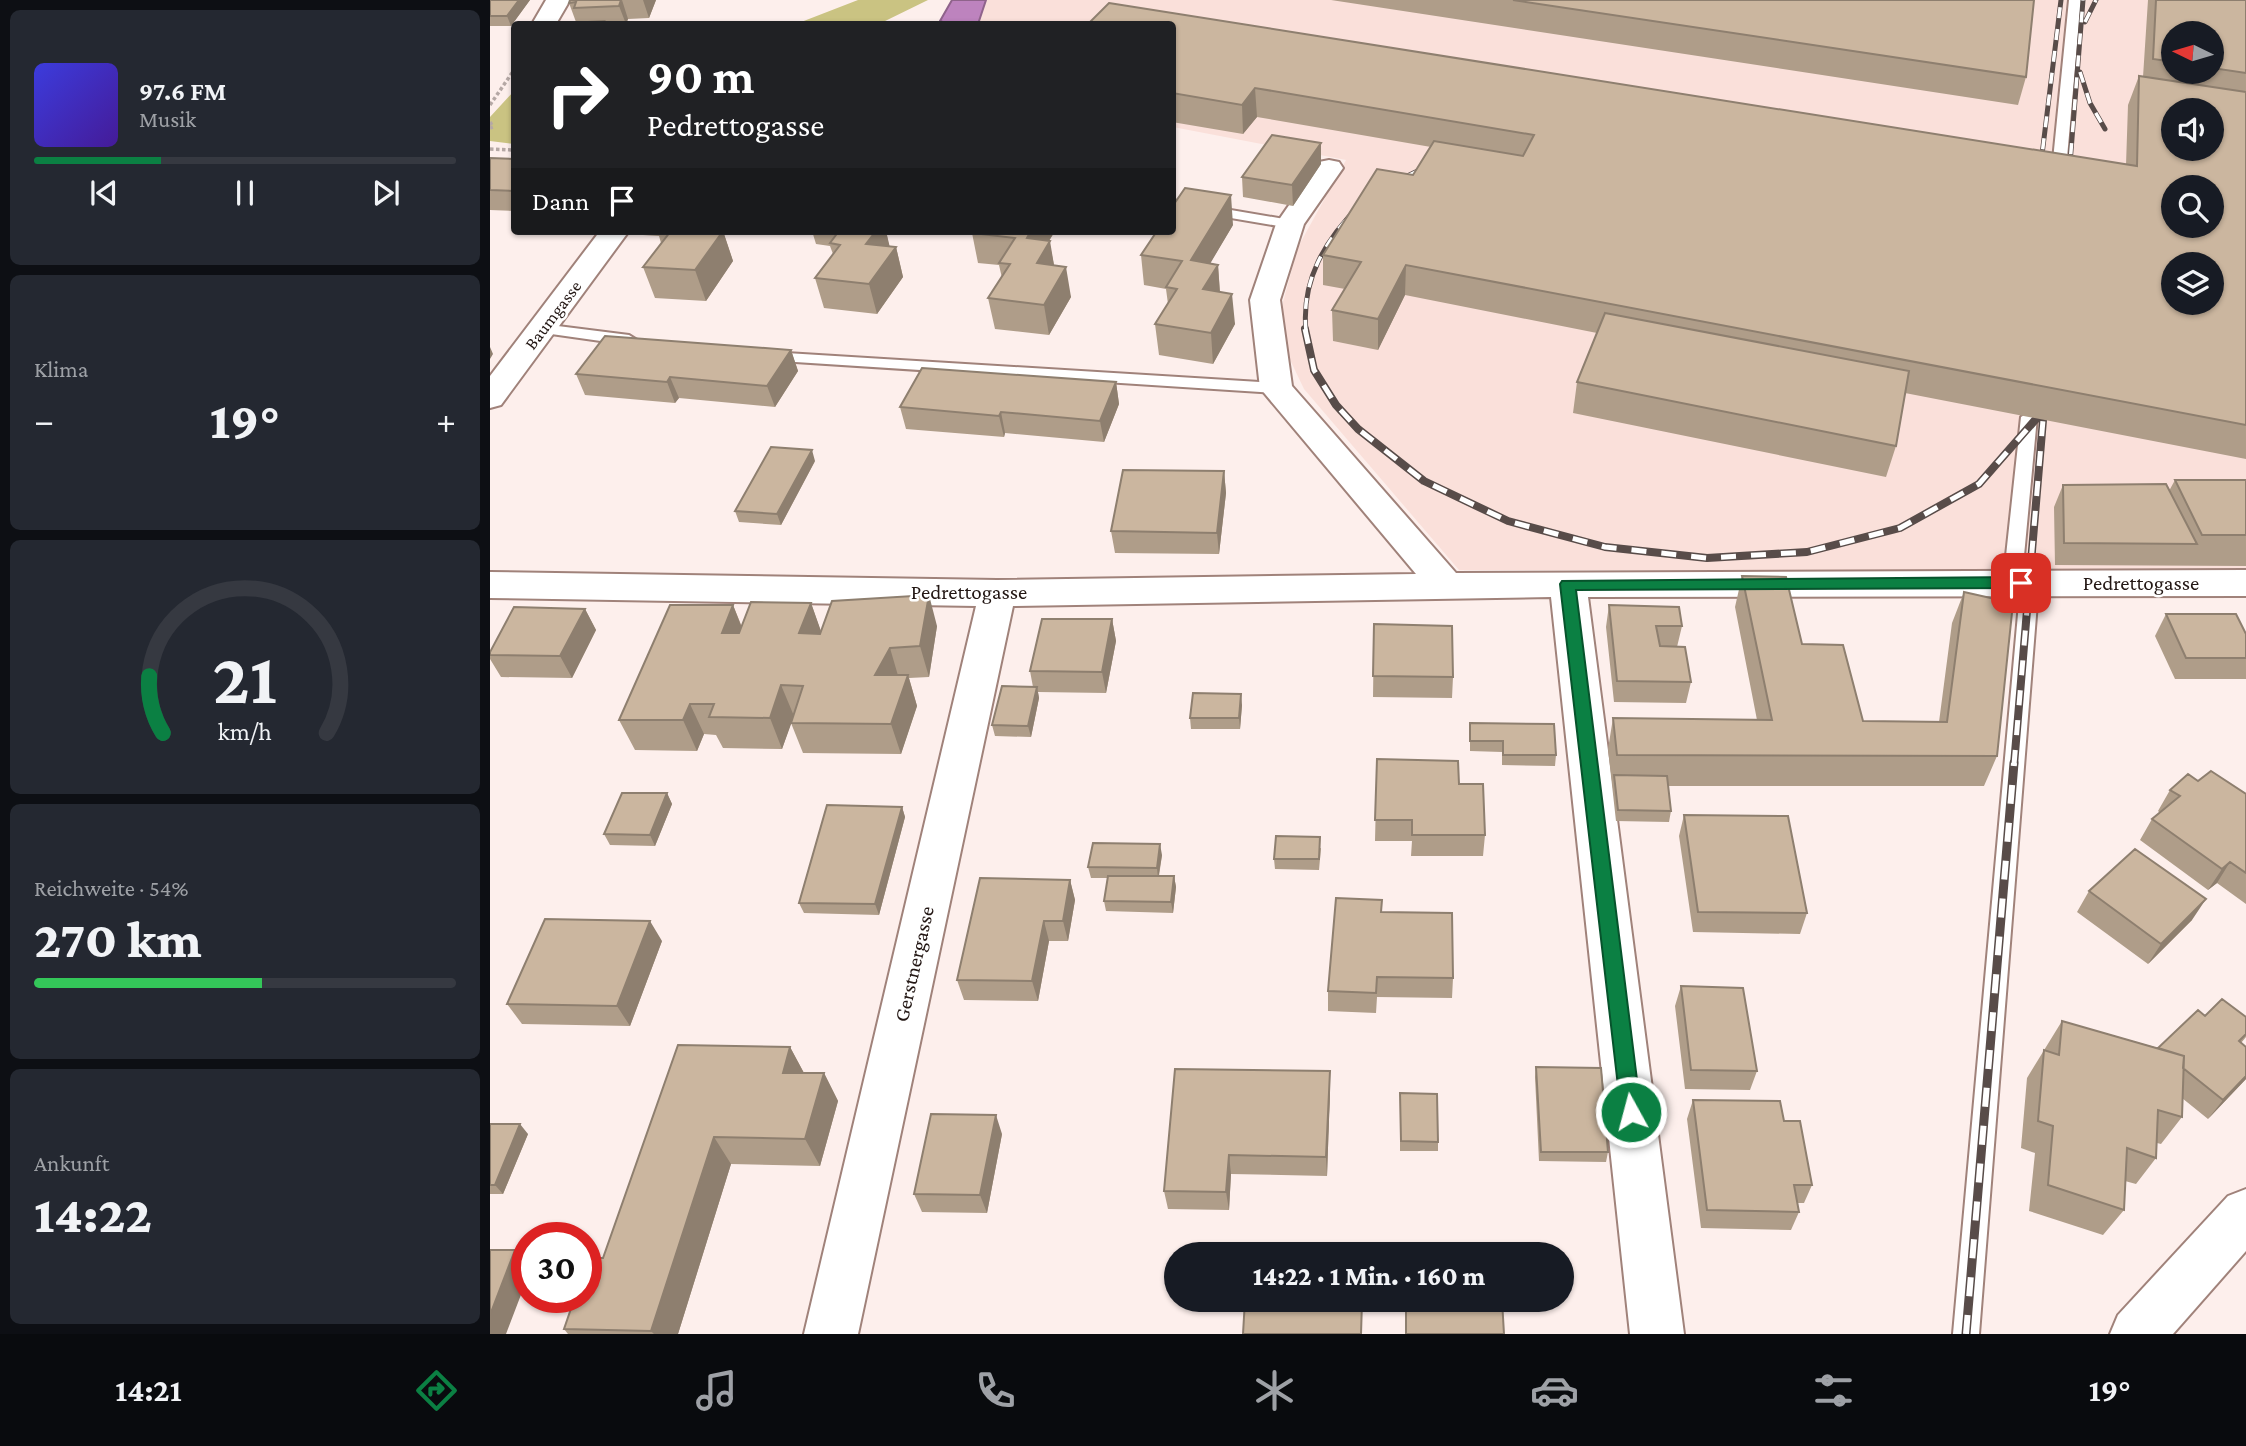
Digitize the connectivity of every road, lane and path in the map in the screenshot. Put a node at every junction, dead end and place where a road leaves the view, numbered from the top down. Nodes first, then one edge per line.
1 (558, 0) edge
2 (2075, 0) edge
3 (546, 21) edge
4 (511, 75) edge
5 (490, 105) edge
6 (490, 149) edge
7 (511, 150) edge
8 (1329, 168) dead end
9 (2057, 185) edge
10 (1176, 205) edge
11 (1290, 224) junction
12 (612, 235) edge
13 (542, 328) junction
14 (650, 342) edge
15 (759, 356) edge
16 (1276, 388) junction
17 (490, 398) edge
18 (2029, 417) edge
19 (2021, 583) junction
20 (2246, 583) edge
21 (1568, 584) junction
22 (490, 585) edge
23 (1447, 586) junction
24 (997, 593) junction
25 (2246, 1213) edge
26 (831, 1334) edge
27 (1657, 1334) edge
28 (1966, 1334) edge
29 (2137, 1334) edge

1 - 3 street
2 - 9 lane
4 - 5 path
6 - 7 path
8 - 11 street
10 - 11 lane
11 - 16 street
12 - 13 street, Baumgasse
13 - 14 lane
13 - 17 street, Baumgasse
15 - 16 lane
16 - 23 street
18 - 19 lane
19 - 20 street, Pedrettogasse
19 - 21 street, Pedrettogasse
19 - 28 lane
21 - 23 street, Pedrettogasse
21 - 27 street
22 - 24 street, Pedrettogasse
23 - 24 street, Pedrettogasse
24 - 26 street, Gerstnergasse
25 - 29 street

